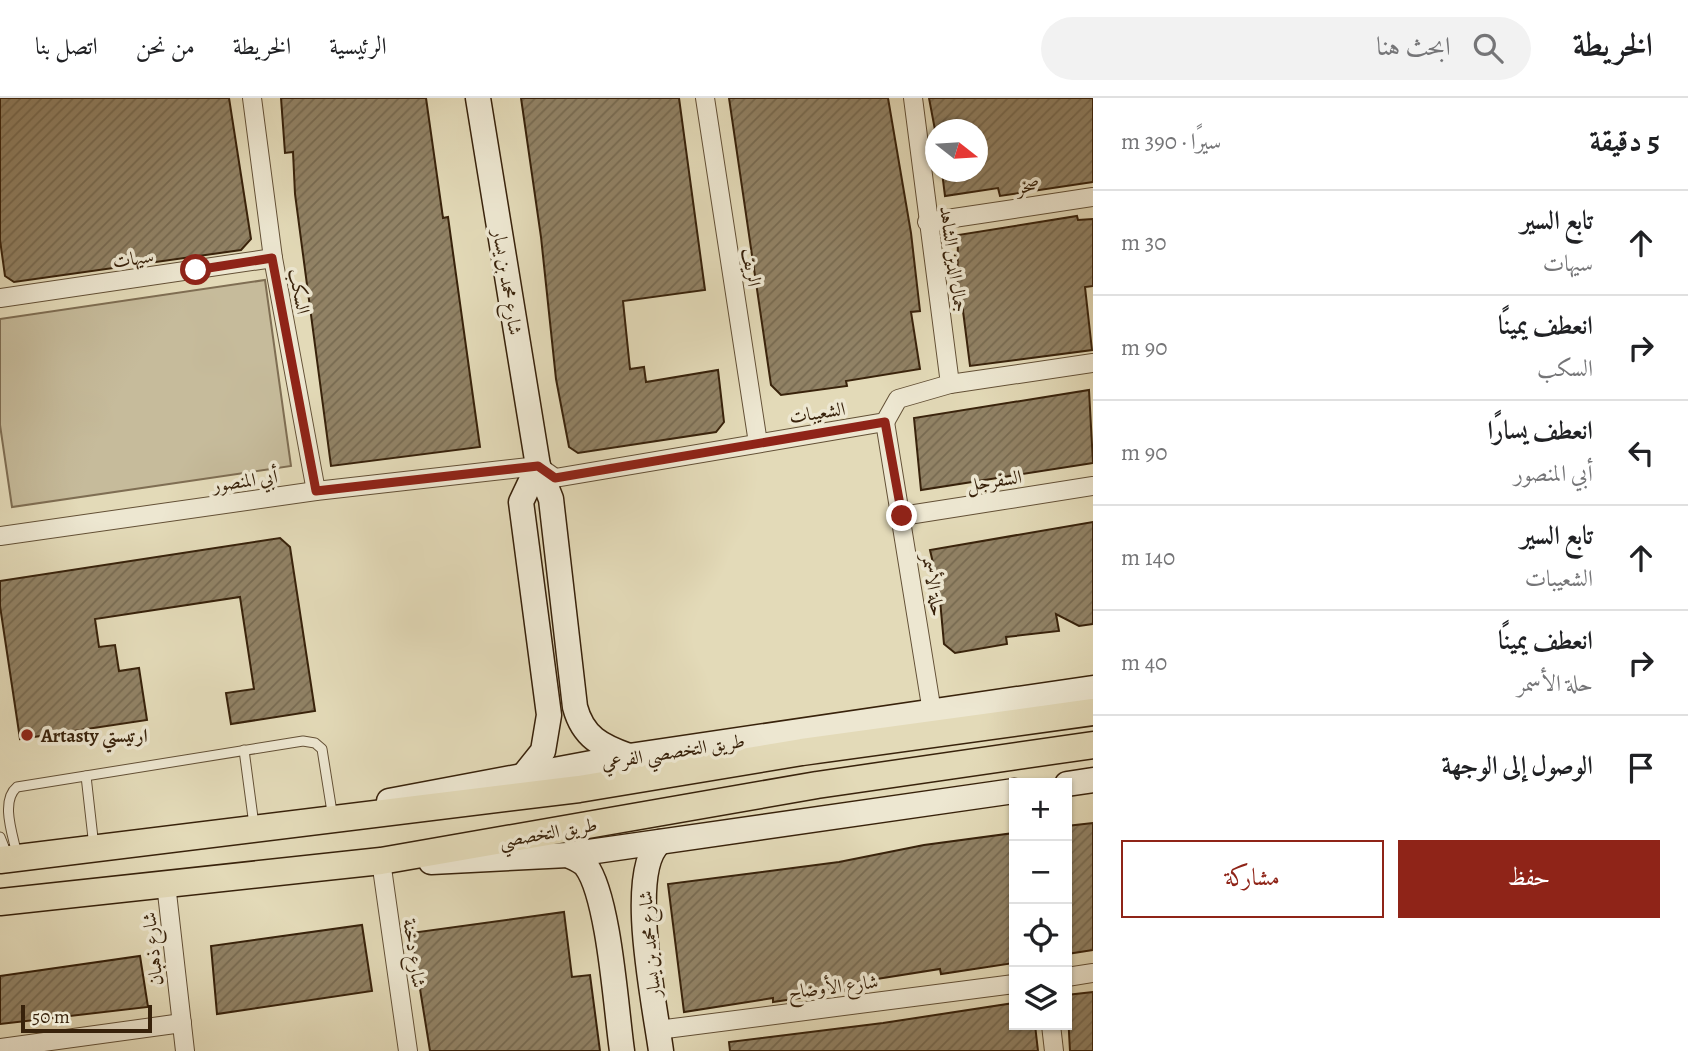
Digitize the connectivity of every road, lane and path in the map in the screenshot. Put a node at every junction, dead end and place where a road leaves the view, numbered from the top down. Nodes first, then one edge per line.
1 (252, 98) edge
2 (478, 98) edge
3 (705, 98) edge
4 (913, 98) edge
5 (1093, 197) edge
6 (927, 222) junction
7 (272, 258) junction
8 (0, 298) edge
9 (1093, 363) edge
10 (950, 384) junction
11 (885, 422) junction
12 (758, 443) junction
13 (538, 466) junction
14 (1093, 486) edge
15 (316, 491) junction
16 (902, 516) junction
17 (0, 536) edge
18 (1093, 688) edge
19 (932, 712) junction
20 (1093, 712) edge
21 (1093, 745) edge
22 (244, 750) junction
23 (629, 756) junction
24 (86, 776) junction
25 (523, 776) junction
26 (1093, 780) edge
27 (1072, 783) edge
28 (1009, 793) edge
29 (332, 812) junction
30 (255, 829) junction
31 (660, 842) junction
32 (94, 848) junction
33 (6, 853) edge
34 (568, 855) junction
35 (382, 862) junction
36 (166, 884) junction
37 (0, 902) edge
38 (1093, 973) edge
39 (1072, 976) edge
40 (1009, 985) edge
41 (653, 998) junction
42 (616, 1004) junction
43 (182, 1023) junction
44 (1052, 1030) edge
45 (659, 1040) edge
46 (0, 1048) edge
47 (185, 1051) edge
48 (408, 1051) edge
49 (622, 1051) edge
50 (1054, 1051) edge

1 - 7 street, السكب
2 - 13 street, شارع محمد بن يسار
3 - 12 street, الريف
4 - 6 street, جمال الدين الشاهد
5 - 6 street, صخر
6 - 10 street, جمال الدين الشاهد
7 - 8 street, سيهات
7 - 15 street, السكب
9 - 10 street
10 - 11 street
11 - 12 street, الشعيبات
11 - 16 street, حلة الأسمر
12 - 13 street, الشعيبات
13 - 15 street, أبي المنصور
13 - 23 street, شارع محمد بن يسار
13 - 25 street
14 - 16 street, السفرجل
15 - 17 street, أبي المنصور
16 - 19 street, حلة الأسمر
18 - 19 street, طريق التخصصي الفرعي
19 - 23 street, طريق التخصصي الفرعي
20 - 30 main road, طريق التخصصي
21 - 35 main road, طريق التخصصي
22 - 24 lane
22 - 29 lane
22 - 30 lane
23 - 25 street, طريق التخصصي الفرعي
24 - 32 lane
24 - 33 lane
25 - 29 street, طريق التخصصي الفرعي
26 - 27 street
28 - 31 street
29 - 30 street, طريق التخصصي الفرعي
30 - 32 main road, طريق التخصصي
31 - 34 street
31 - 41 street, شارع محمد بن يسار
32 - 33 main road, طريق التخصصي
34 - 35 street
34 - 42 street, شارع محمد بن يسار
35 - 36 main road, طريق التخصصي
35 - 48 street, شارع دخنة
36 - 37 main road, طريق التخصصي
36 - 43 street, شارع ذهبان
38 - 39 street
40 - 45 street, شارع الأوضاح
41 - 42 street
41 - 45 street, شارع محمد بن يسار
42 - 49 street, شارع محمد بن يسار
43 - 46 street
43 - 47 street, شارع ذهبان
44 - 50 street

